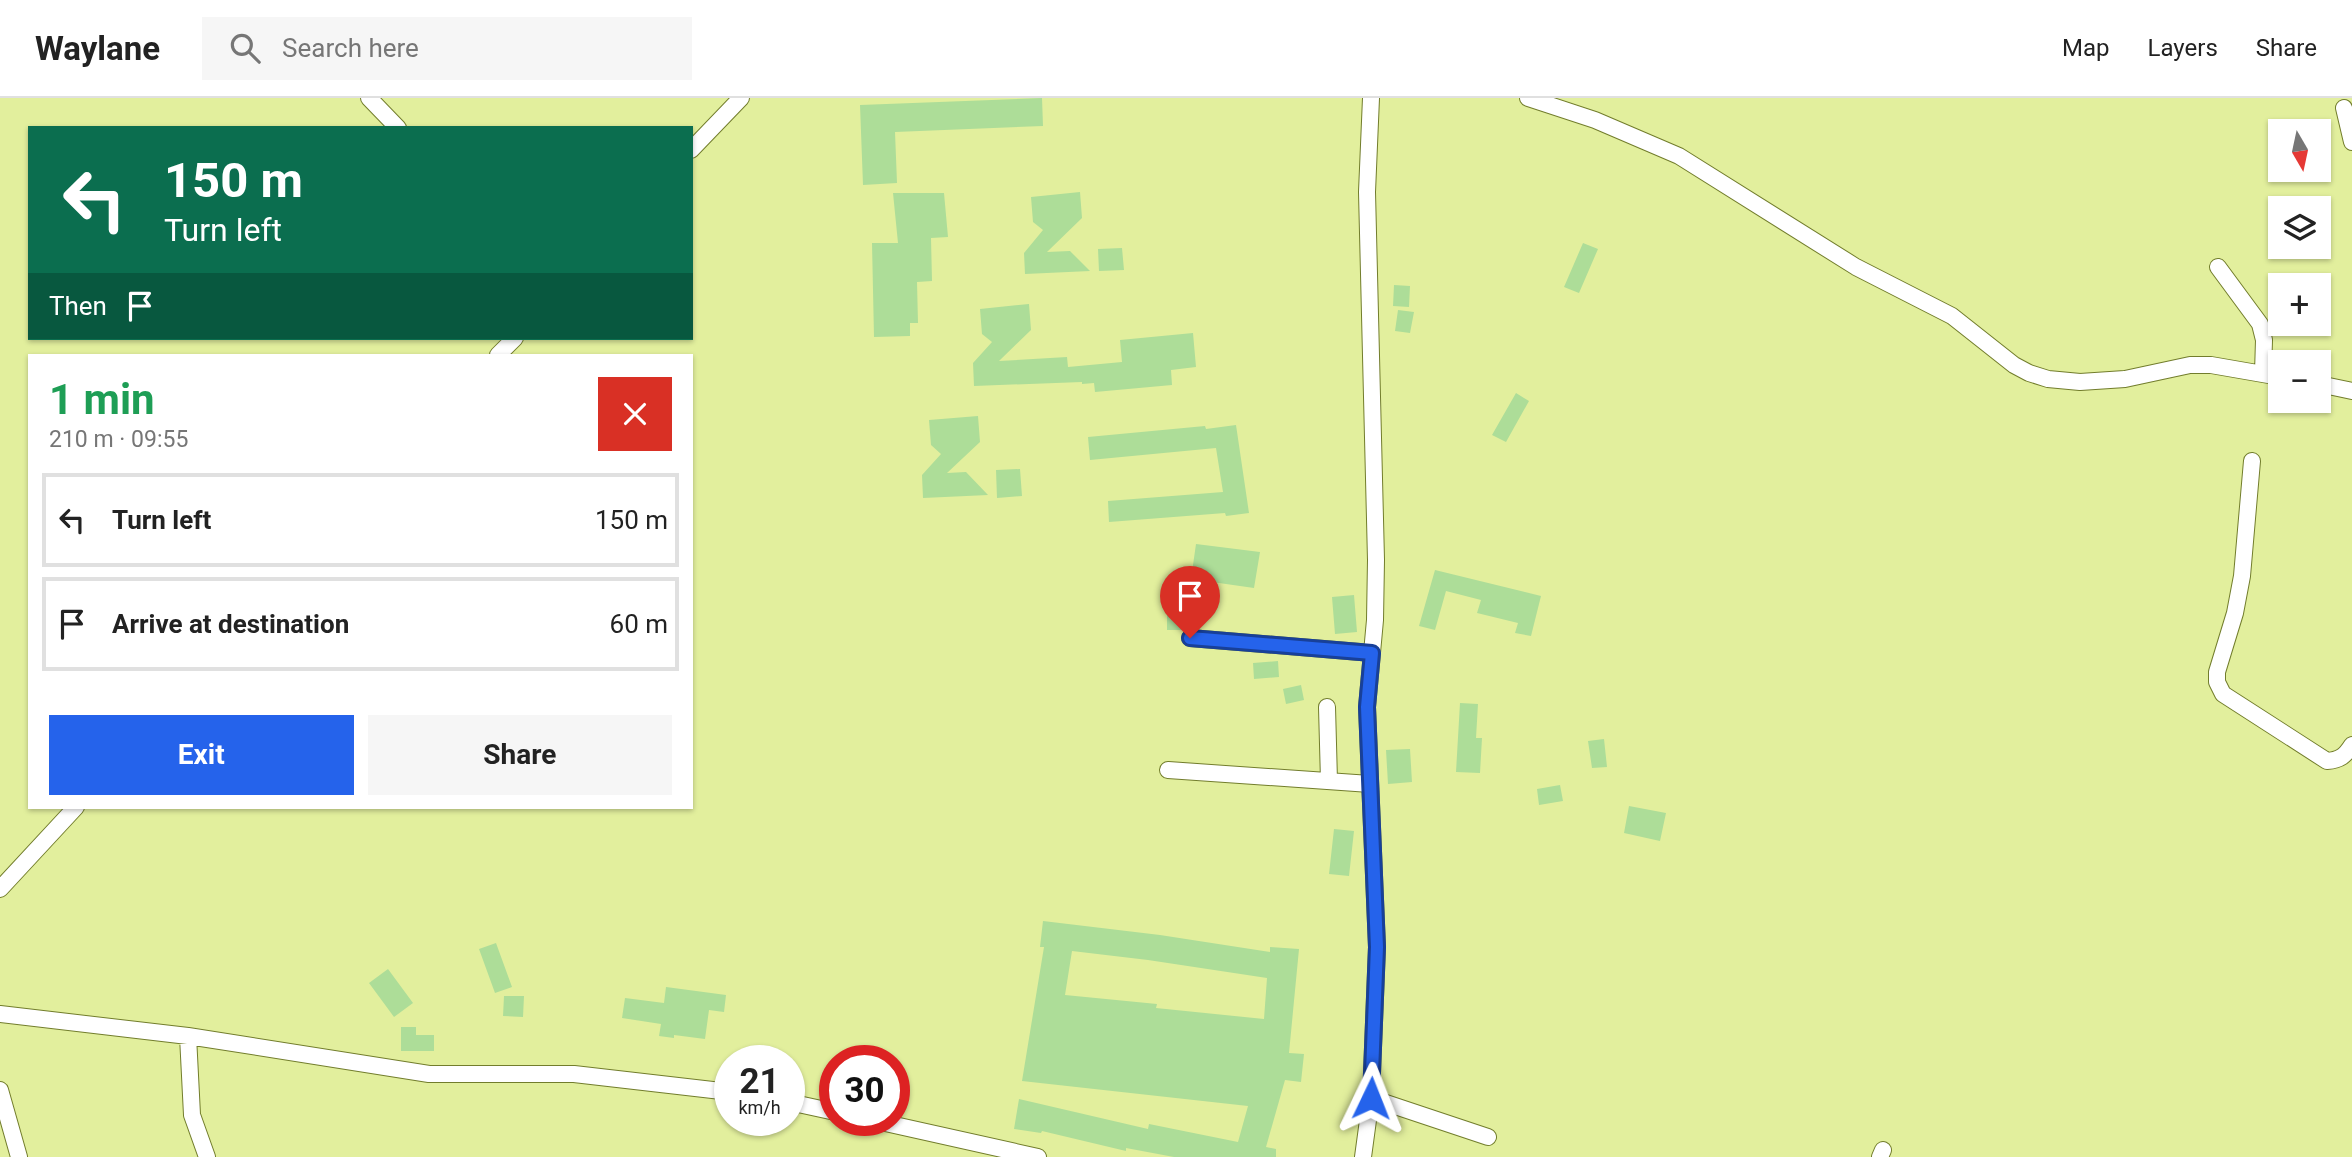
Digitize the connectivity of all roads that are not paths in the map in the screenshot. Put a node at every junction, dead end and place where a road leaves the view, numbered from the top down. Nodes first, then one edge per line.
1 (369, 98) edge
2 (741, 98) edge
3 (1371, 98) edge
4 (1528, 98) edge
5 (2344, 108) dead end
6 (396, 126) edge
7 (2352, 142) edge
8 (693, 148) edge
9 (2218, 267) dead end
10 (512, 340) edge
11 (499, 354) edge
12 (2263, 373) junction
13 (2268, 374) edge
14 (2331, 387) edge
15 (2352, 391) edge
16 (2252, 461) dead end
17 (1190, 638) dead end
18 (1372, 653) junction
19 (1327, 707) dead end
20 (2352, 745) edge
21 (1168, 770) dead end
22 (1329, 781) junction
23 (1370, 784) junction
24 (74, 809) edge
25 (0, 890) edge
26 (0, 1014) edge
27 (188, 1036) junction
28 (0, 1090) edge
29 (714, 1090) edge
30 (1371, 1098) junction
31 (910, 1128) edge
32 (1488, 1137) dead end
33 (19, 1157) edge
34 (207, 1157) edge
35 (1038, 1157) edge
36 (1363, 1157) edge

1 - 6 street
2 - 8 street
3 - 18 street
4 - 12 street
5 - 7 street
9 - 12 street
10 - 11 street
12 - 13 street
14 - 15 street
16 - 20 street
17 - 18 street
18 - 23 street
19 - 22 street
21 - 22 street
22 - 23 street
23 - 30 street
24 - 25 street
26 - 27 street
27 - 29 street
27 - 34 street
28 - 33 street
30 - 32 street
30 - 36 street
31 - 35 street

